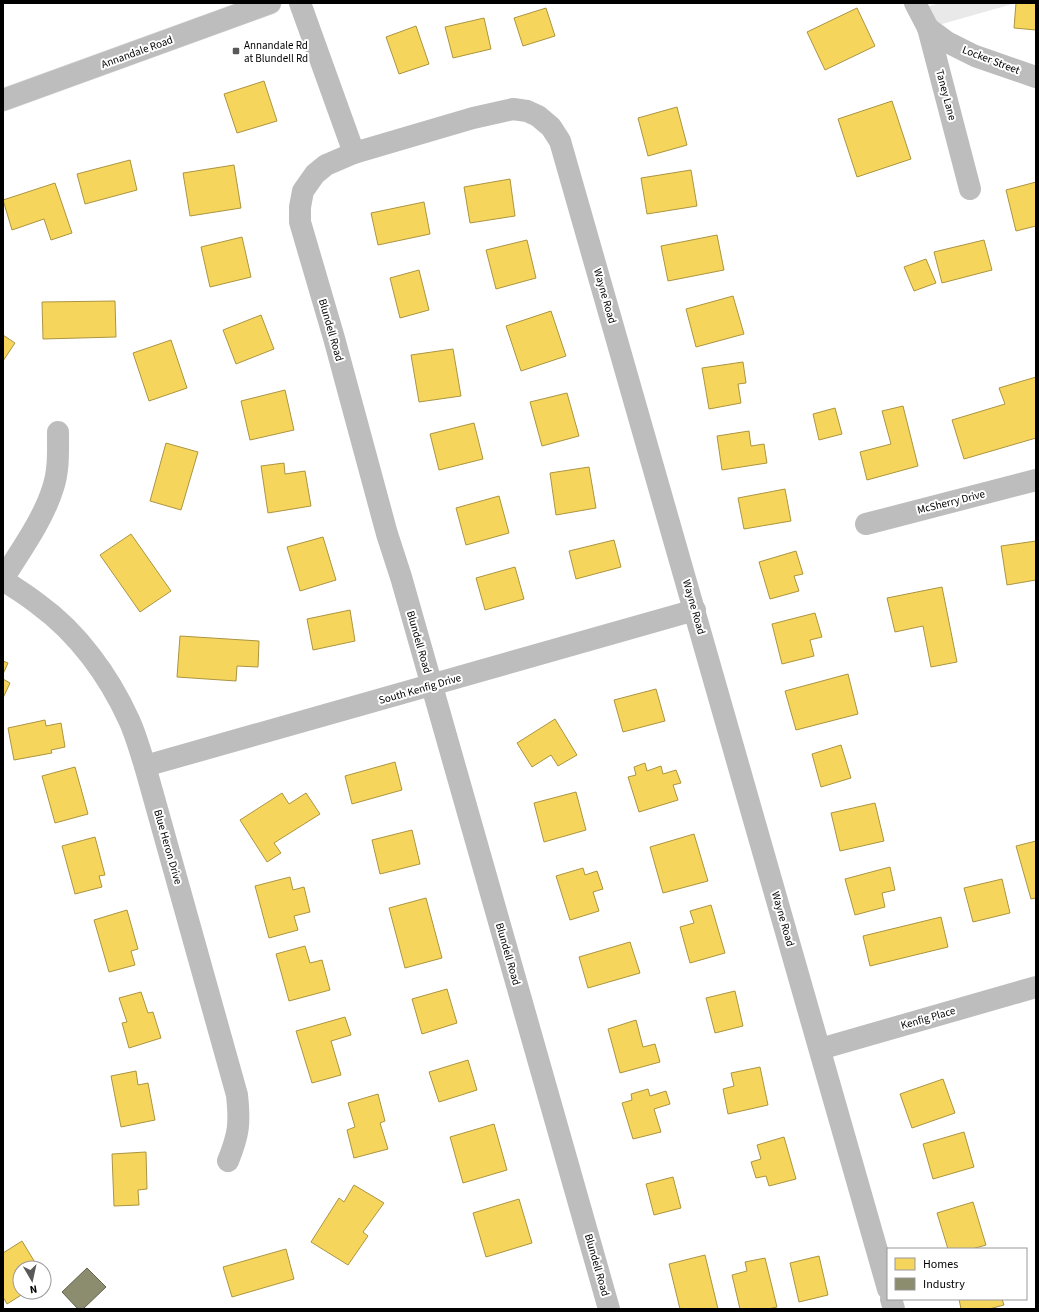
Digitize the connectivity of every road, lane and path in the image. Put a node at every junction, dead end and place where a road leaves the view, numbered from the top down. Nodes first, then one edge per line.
1 (270, 3) edge
2 (300, 3) edge
3 (915, 3) edge
4 (928, 28) junction
5 (1036, 77) edge
6 (3, 100) edge
7 (354, 153) junction
8 (970, 189) dead end
9 (58, 432) dead end
10 (1036, 480) edge
11 (866, 524) dead end
12 (3, 580) edge
13 (695, 610) junction
14 (432, 686) junction
15 (145, 766) junction
16 (1036, 988) edge
17 (820, 1049) junction
18 (228, 1160) dead end
19 (887, 1285) edge
20 (609, 1309) edge

1 - 6 street, Annandale Road
2 - 7 street
3 - 4 street, Taney Lane
4 - 5 street, Locker Street
4 - 8 street, Taney Lane
7 - 13 street, Wayne Road
7 - 14 street, Blundell Road
9 - 12 street
10 - 11 street, McSherry Drive
12 - 15 street, Blue Heron Drive
13 - 14 street, South Kenfig Drive
13 - 17 street, Wayne Road
14 - 15 street, South Kenfig Drive
14 - 20 street, Blundell Road
15 - 18 street, Blue Heron Drive
16 - 17 street, Kenfig Place
17 - 19 street, Wayne Road

